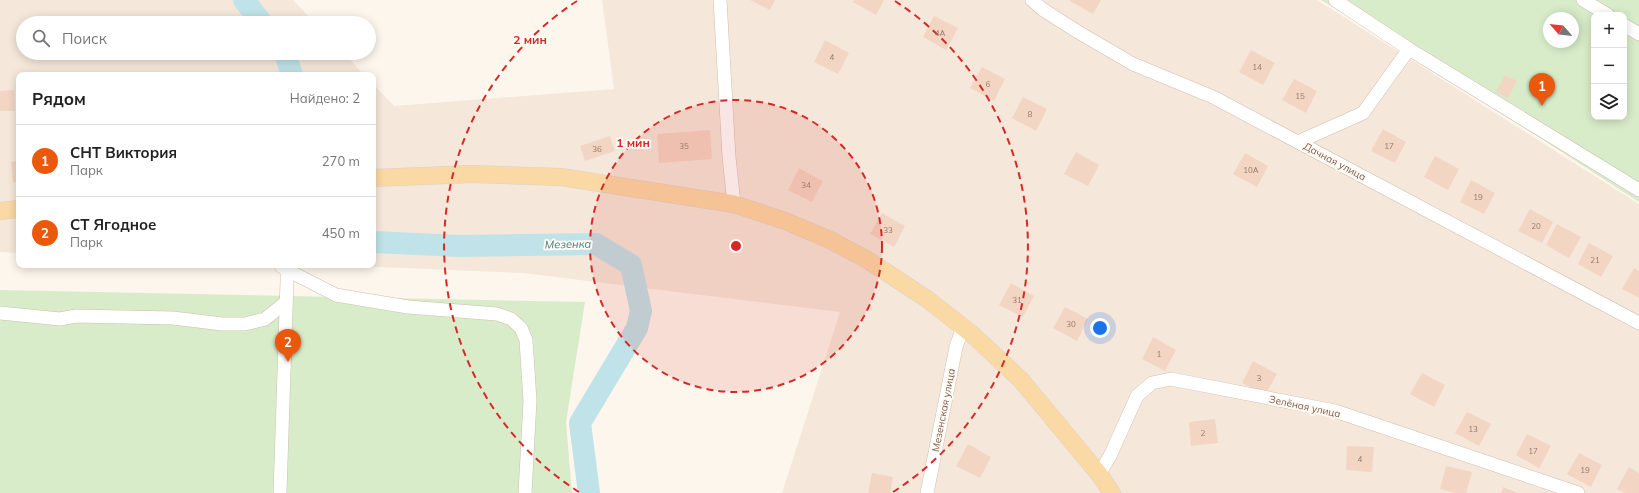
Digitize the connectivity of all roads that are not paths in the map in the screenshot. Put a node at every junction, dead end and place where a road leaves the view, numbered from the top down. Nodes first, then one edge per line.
1 (720, 0) edge
2 (1032, 0) edge
3 (1335, 0) edge
4 (1583, 0) edge
5 (1603, 12) edge
6 (1627, 27) edge
7 (1639, 34) edge
8 (1409, 49) junction
9 (1298, 142) junction
10 (376, 178) edge
11 (1639, 190) edge
12 (734, 204) junction
13 (16, 209) edge
14 (0, 211) edge
15 (283, 268) edge
16 (286, 302) junction
17 (0, 313) edge
18 (1639, 323) edge
19 (963, 328) junction
20 (1099, 474) junction
21 (280, 493) edge
22 (525, 493) edge
23 (927, 493) edge
24 (1112, 493) edge
25 (1578, 493) edge

1 - 12 street
2 - 9 street, Дачная улица
3 - 8 street
4 - 5 street
6 - 7 street
8 - 9 street
8 - 11 street
9 - 18 street, Дачная улица
10 - 12 main road
12 - 19 main road
13 - 14 main road
15 - 16 street
15 - 22 street
16 - 17 street
16 - 21 street
19 - 20 main road
19 - 23 street, Мезенская улица
20 - 24 main road
20 - 25 street, Зелёная улица

